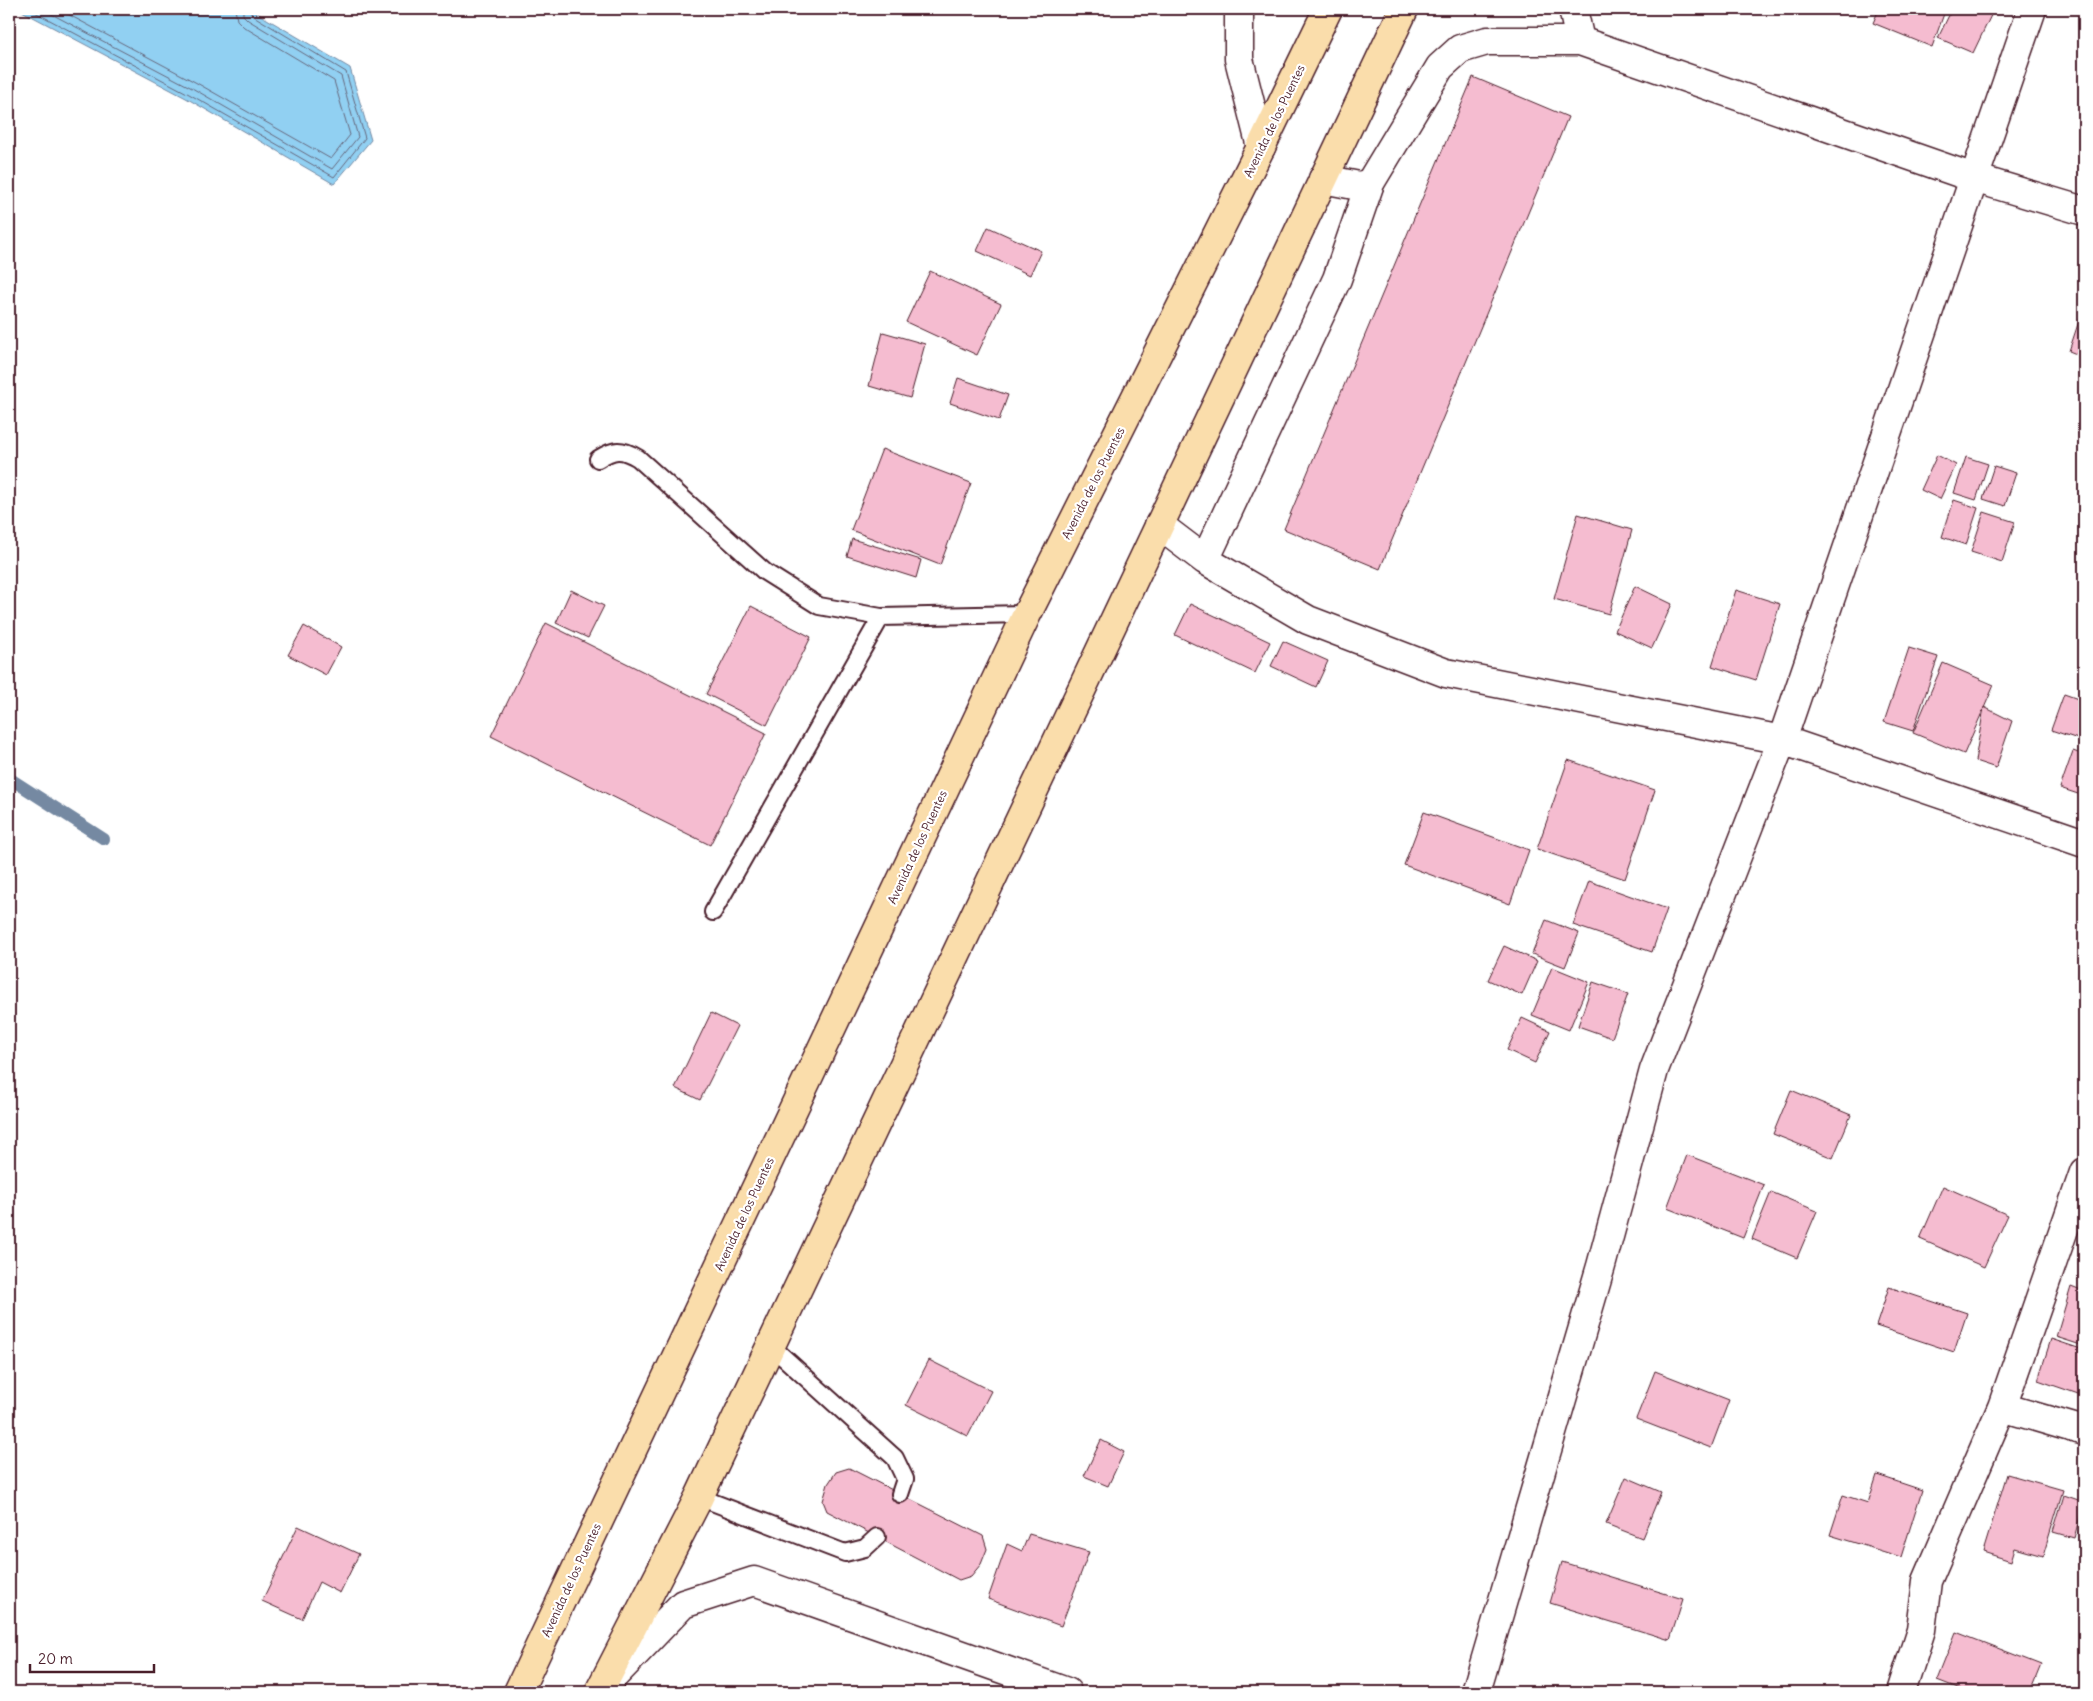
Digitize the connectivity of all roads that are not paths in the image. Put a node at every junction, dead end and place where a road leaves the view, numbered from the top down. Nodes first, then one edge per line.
1 (1239, 9) edge
2 (1328, 9) edge
3 (1404, 9) edge
4 (1572, 9) edge
5 (1585, 9) edge
6 (2032, 9) edge
7 (1580, 41) junction
8 (1261, 147) junction
9 (1974, 178) junction
10 (1323, 179) junction
11 (1370, 183) junction
12 (2084, 210) edge
13 (598, 459) dead end
14 (1159, 525) junction
15 (1205, 560) junction
16 (1027, 614) junction
17 (881, 617) junction
18 (1782, 740) junction
19 (2084, 843) edge
20 (713, 912) dead end
21 (2084, 1172) edge
22 (771, 1346) junction
23 (2002, 1407) junction
24 (2084, 1431) edge
25 (900, 1494) dead end
26 (699, 1497) junction
27 (876, 1537) dead end
28 (600, 1691) edge
29 (518, 1692) edge
30 (1067, 1692) edge
31 (1476, 1692) edge
32 (1901, 1692) edge

1 - 8 street
2 - 8 main road, Avenida de los Puentes
3 - 10 main road
4 - 7 street
5 - 7 street
6 - 9 street
7 - 9 street
7 - 11 street
8 - 16 main road, Avenida de los Puentes
9 - 12 street
9 - 18 street
10 - 11 street
10 - 14 main road
11 - 15 street
13 - 17 lane
14 - 15 street
14 - 22 main road
15 - 18 street
16 - 17 lane
16 - 29 main road, Avenida de los Puentes
17 - 20 lane
18 - 19 street
18 - 31 street
21 - 23 street
22 - 25 lane
22 - 26 main road
23 - 24 street
23 - 32 street
26 - 27 lane
26 - 28 main road
28 - 30 street

